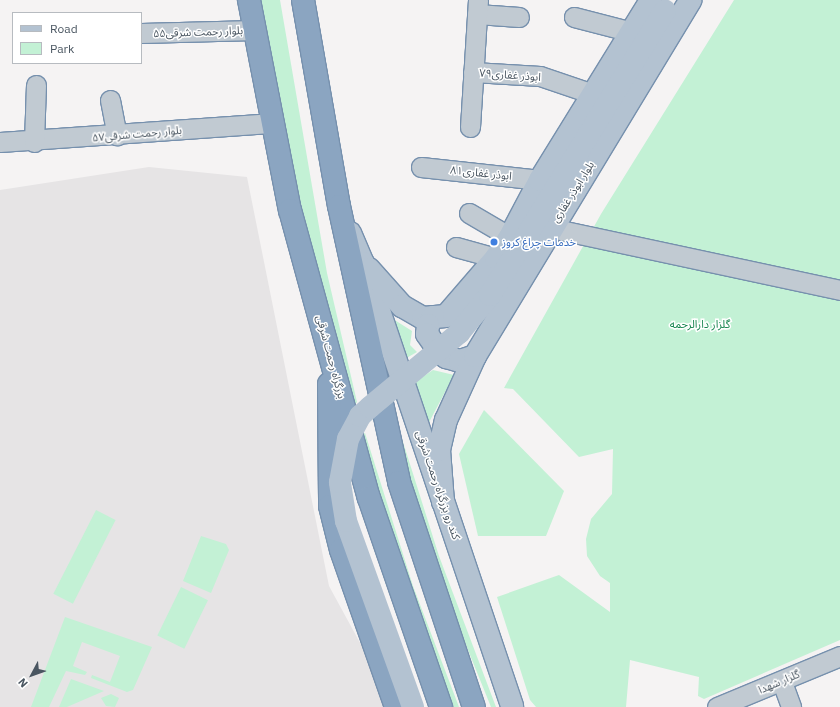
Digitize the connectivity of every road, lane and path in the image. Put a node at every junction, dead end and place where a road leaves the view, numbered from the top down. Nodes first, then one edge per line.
1 (249, 0) edge
2 (303, 0) edge
3 (691, 0) edge
4 (660, 3) edge
5 (477, 7) edge
6 (519, 17) dead end
7 (574, 17) dead end
8 (255, 30) junction
9 (632, 32) junction
10 (142, 33) edge
11 (474, 72) junction
12 (36, 85) dead end
13 (593, 94) junction
14 (110, 100) dead end
15 (273, 123) junction
16 (470, 127) dead end
17 (117, 135) junction
18 (0, 142) edge
19 (34, 142) junction
20 (421, 167) dead end
21 (540, 180) junction
22 (339, 206) junction
23 (469, 213) dead end
24 (551, 228) junction
25 (510, 237) junction
26 (456, 247) dead end
27 (496, 258) junction
28 (363, 262) junction
29 (840, 290) edge
30 (433, 317) junction
31 (326, 343) junction
32 (475, 356) junction
33 (443, 502) junction
34 (840, 656) edge
35 (782, 682) junction
36 (396, 707) edge
37 (414, 707) edge
38 (441, 707) edge
39 (474, 707) edge
40 (512, 707) edge
41 (717, 707) edge
42 (791, 707) edge

1 - 8 highway, بزرگراه رحمت شرقی
2 - 22 highway
3 - 24 main road, بلوار ابوذر غفاری
4 - 9 main road
4 - 37 main road, bridge
5 - 6 street
5 - 11 street
7 - 9 street
8 - 10 street, بلوار رحمت شرقی۵۵
8 - 15 highway, بزرگراه رحمت شرقی
9 - 13 main road
11 - 13 street, ۷۹ابوذر غفاری
11 - 16 street
12 - 19 street
13 - 21 main road
14 - 17 street
15 - 17 street, ۵۷بلوار رحمت شرقی
15 - 31 highway, بزرگراه رحمت شرقی
17 - 19 street, ۵۷بلوار رحمت شرقی
18 - 19 street, ۵۷بلوار رحمت شرقی
20 - 21 street, ۸۱ابوذر غفاری
21 - 25 main road
22 - 28 main road
22 - 39 highway
23 - 25 street
24 - 29 street
24 - 32 main road, بلوار ابوذر غفاری
25 - 27 main road
26 - 27 street
27 - 30 main road
28 - 30 main road
28 - 33 main road, کند رو بزرگراه رحمت شرقی
30 - 32 main road
31 - 36 highway
31 - 38 highway, بزرگراه رحمت شرقی
32 - 33 main road, بلوار ابوذر غفاری
33 - 40 main road, کند رو بزرگراه رحمت شرقی
34 - 35 street, گلزار شهدا
35 - 41 street, گلزار شهدا
35 - 42 street

